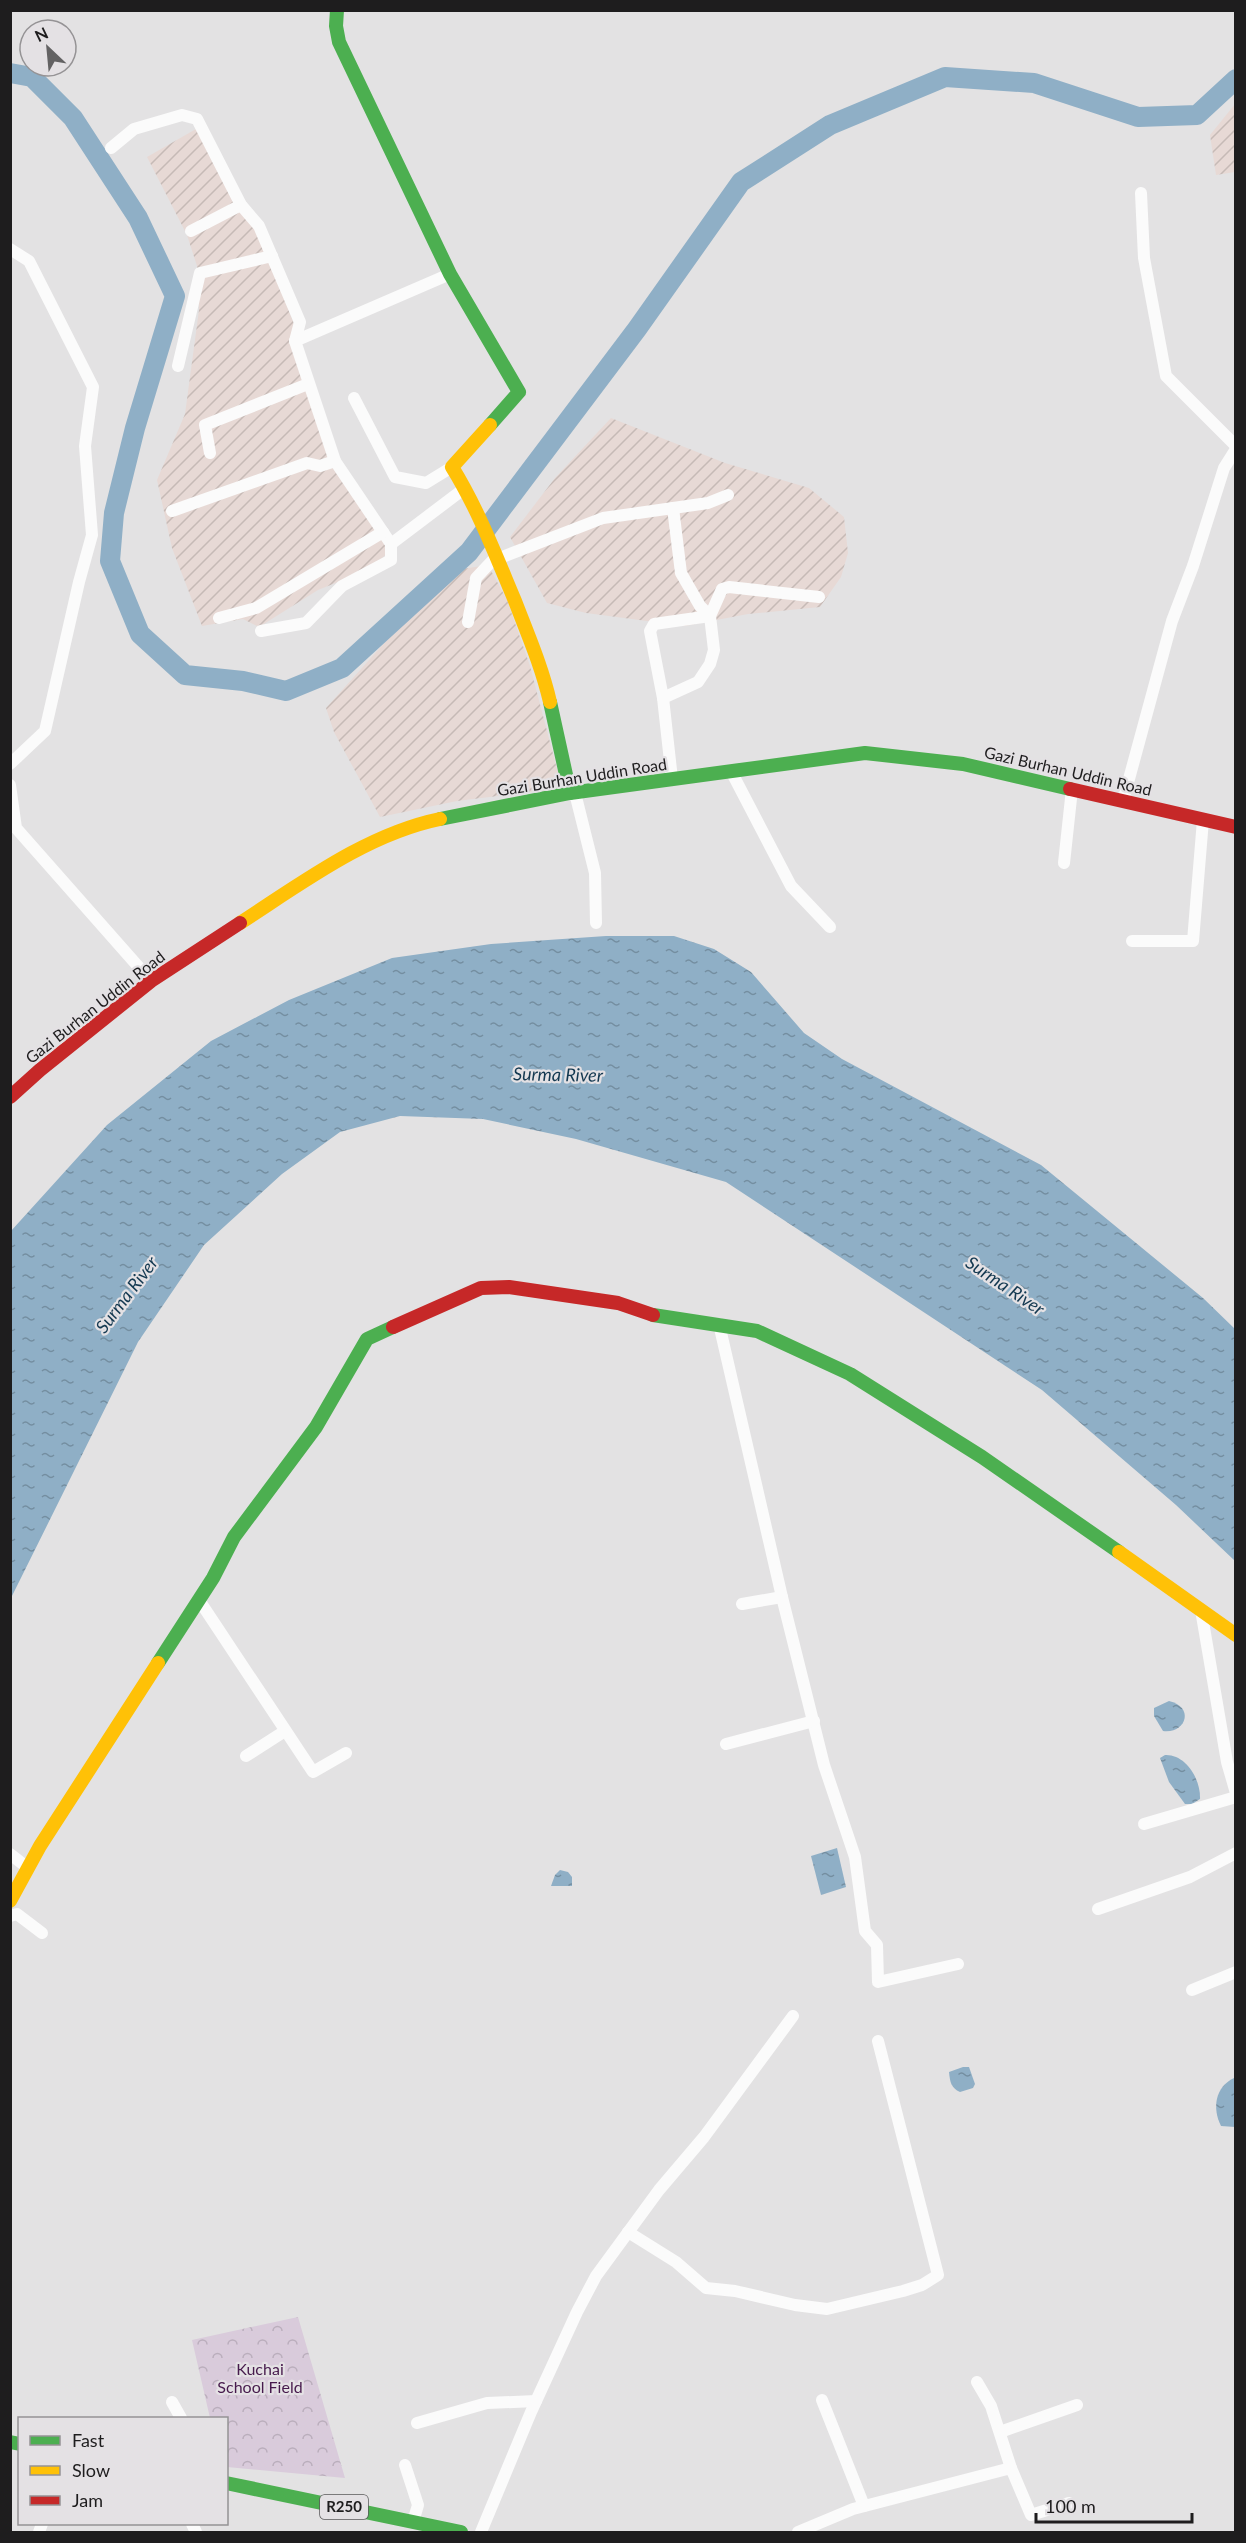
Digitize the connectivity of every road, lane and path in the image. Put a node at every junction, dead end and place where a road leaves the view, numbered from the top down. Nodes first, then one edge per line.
1 (337, 10) edge
2 (111, 148) dead end
3 (1141, 193) dead end
4 (241, 205) junction
5 (191, 231) dead end
6 (10, 249) edge
7 (272, 256) junction
8 (450, 274) junction
9 (295, 341) junction
10 (178, 366) dead end
11 (308, 384) junction
12 (354, 398) dead end
13 (1236, 447) edge
14 (210, 453) dead end
15 (334, 461) junction
16 (452, 466) junction
17 (465, 488) junction
18 (728, 495) dead end
19 (673, 508) junction
20 (172, 512) dead end
21 (383, 532) junction
22 (391, 544) junction
23 (819, 597) dead end
24 (710, 616) junction
25 (219, 618) dead end
26 (468, 622) dead end
27 (261, 631) dead end
28 (663, 698) junction
29 (10, 764) edge
30 (731, 771) junction
31 (672, 779) junction
32 (10, 784) edge
33 (1072, 789) junction
34 (573, 793) junction
35 (1123, 801) junction
36 (1203, 820) junction
37 (1236, 827) edge
38 (1064, 863) dead end
39 (596, 923) dead end
40 (830, 927) dead end
41 (1132, 941) dead end
42 (151, 981) junction
43 (10, 1097) edge
44 (719, 1324) junction
45 (782, 1597) junction
46 (199, 1600) junction
47 (742, 1604) dead end
48 (1201, 1610) junction
49 (1236, 1635) edge
50 (814, 1721) junction
51 (285, 1731) junction
52 (726, 1744) dead end
53 (346, 1753) dead end
54 (246, 1756) dead end
55 (1236, 1793) edge
56 (1236, 1797) edge
57 (1144, 1824) dead end
58 (1236, 1853) edge
59 (10, 1854) edge
60 (28, 1868) junction
61 (10, 1901) edge
62 (1098, 1909) dead end
63 (10, 1916) edge
64 (42, 1933) dead end
65 (958, 1964) dead end
66 (1236, 1972) edge
67 (1192, 1990) dead end
68 (793, 2016) dead end
69 (878, 2042) dead end
70 (628, 2232) junction
71 (977, 2382) dead end
72 (822, 2400) dead end
73 (172, 2402) dead end
74 (536, 2402) junction
75 (1077, 2405) dead end
76 (180, 2417) edge
77 (417, 2423) dead end
78 (1000, 2432) junction
79 (405, 2465) dead end
80 (1011, 2468) junction
81 (228, 2483) edge
82 (228, 2490) edge
83 (1069, 2503) dead end
84 (864, 2506) junction
85 (418, 2529) edge
86 (460, 2532) edge
87 (481, 2532) edge
88 (798, 2532) edge

1 - 8 street
2 - 4 street
3 - 13 street
4 - 5 street
4 - 7 street
6 - 29 street
7 - 9 street
7 - 10 street
8 - 9 street
8 - 16 street
9 - 11 street
11 - 14 street
11 - 15 street
12 - 16 street
13 - 35 street
15 - 20 street
15 - 21 street
16 - 17 street
17 - 22 street
17 - 34 street
18 - 19 street
19 - 24 street
19 - 26 street
21 - 22 street
21 - 25 street
22 - 27 street
23 - 24 street
24 - 28 street
24 - 28 street
28 - 31 street
30 - 31 street, Gazi Burhan Uddin Road
30 - 33 street, Gazi Burhan Uddin Road
30 - 40 street
31 - 34 street, Gazi Burhan Uddin Road
32 - 42 street
33 - 35 street, Gazi Burhan Uddin Road
33 - 38 street
34 - 39 street
34 - 42 street, Gazi Burhan Uddin Road
35 - 36 street, Gazi Burhan Uddin Road
36 - 37 street, Gazi Burhan Uddin Road
36 - 41 street
42 - 43 street, Gazi Burhan Uddin Road
44 - 45 street
44 - 46 street
44 - 48 street
45 - 47 street
45 - 50 street
46 - 51 street
46 - 60 street
48 - 49 street
48 - 55 street
50 - 52 street
50 - 65 street
51 - 53 street
51 - 54 street
56 - 57 street
58 - 62 street
59 - 60 street
60 - 61 street
63 - 64 street
66 - 67 street
68 - 70 street
69 - 70 street
70 - 74 street
71 - 78 street
72 - 84 street
73 - 76 street
74 - 77 street
74 - 87 street
75 - 78 street
78 - 80 street
79 - 85 street
80 - 83 street
80 - 84 street
81 - 85 street, R250
82 - 85 street, R250
84 - 88 street
85 - 86 street, R250

